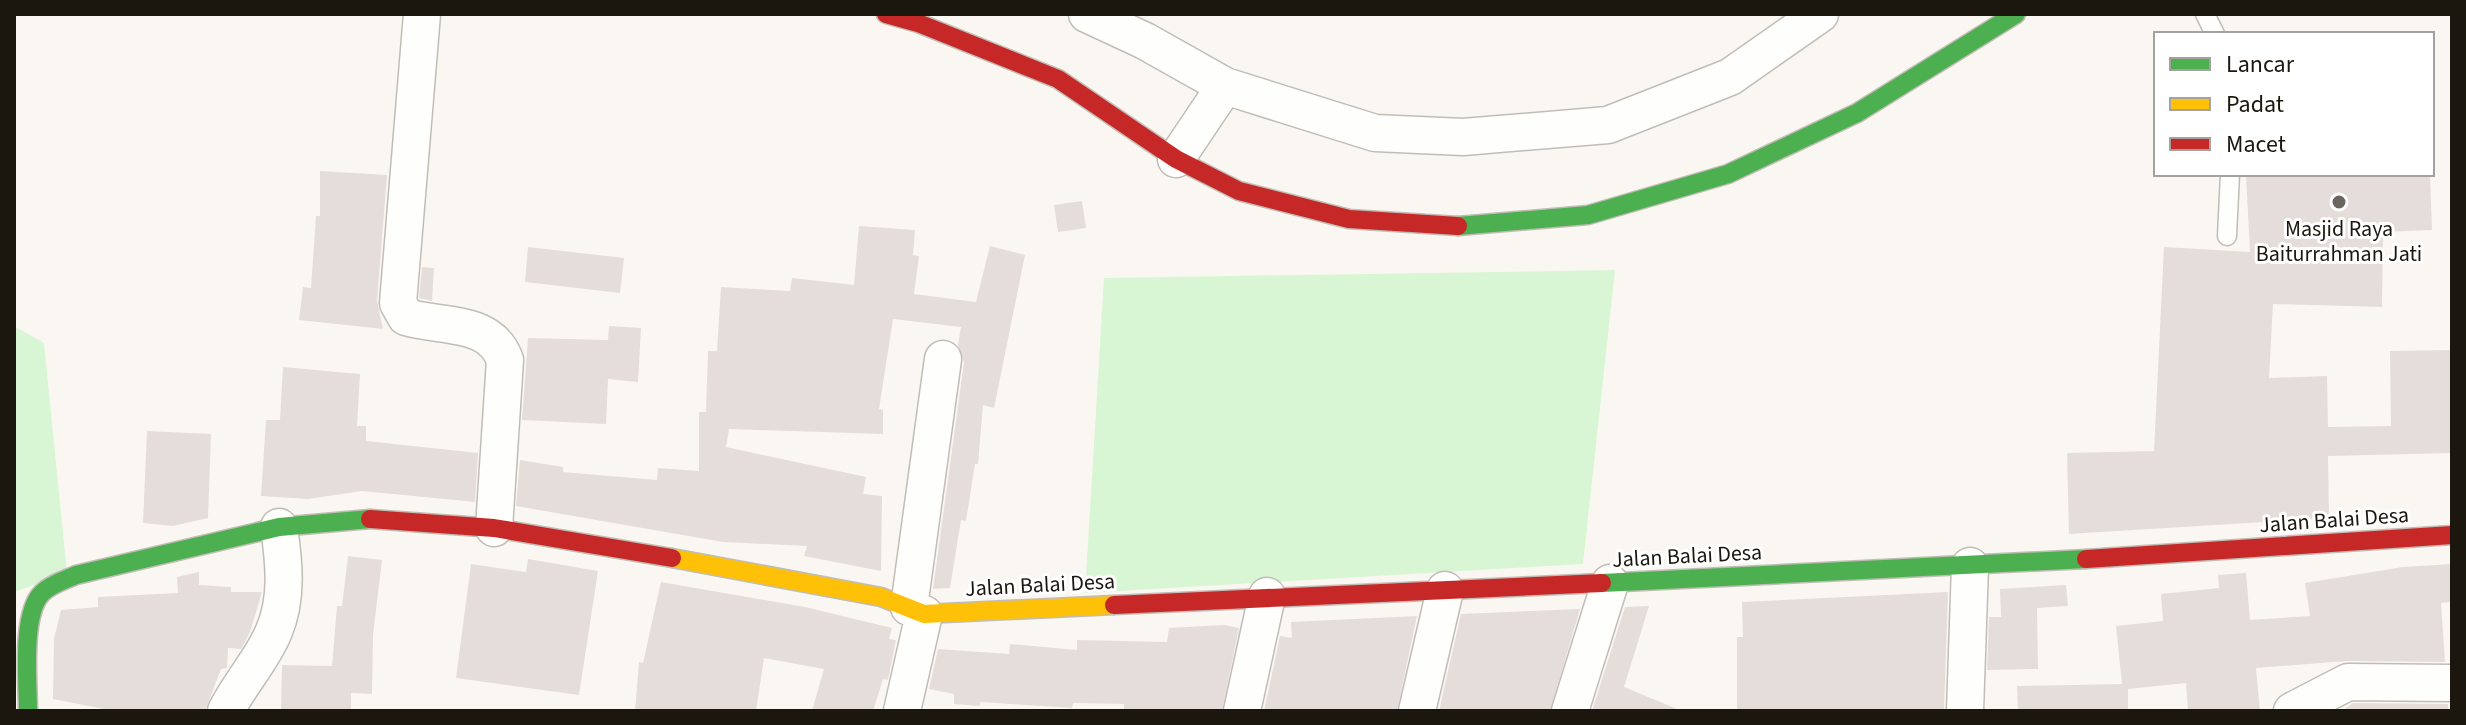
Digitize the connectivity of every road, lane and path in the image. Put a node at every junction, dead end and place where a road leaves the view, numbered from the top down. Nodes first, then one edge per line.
1 (422, 14) edge
2 (886, 14) edge
3 (1087, 14) edge
4 (1820, 14) edge
5 (2016, 14) edge
6 (2205, 14) edge
7 (2214, 32) edge
8 (1225, 86) junction
9 (1176, 159) junction
10 (2230, 176) edge
11 (2227, 236) dead end
12 (943, 359) dead end
13 (279, 527) junction
14 (494, 528) junction
15 (2452, 535) edge
16 (1970, 566) junction
17 (1610, 583) junction
18 (1445, 590) junction
19 (1267, 596) junction
20 (917, 610) junction
21 (2452, 683) edge
22 (28, 711) edge
23 (226, 711) edge
24 (902, 711) edge
25 (1242, 711) edge
26 (1417, 711) edge
27 (1570, 711) edge
28 (1965, 711) edge
29 (2292, 711) edge

1 - 14 street
2 - 9 street
3 - 8 street
4 - 8 street
5 - 9 street
6 - 7 lane
8 - 9 street
10 - 11 lane
12 - 20 street
13 - 14 street
13 - 22 street
13 - 23 street
14 - 20 street
15 - 16 street, Jalan Balai Desa
16 - 17 street, Jalan Balai Desa
16 - 28 street
17 - 18 street, Jalan Balai Desa
17 - 27 street
18 - 19 street, Jalan Balai Desa
18 - 26 street
19 - 20 street, Jalan Balai Desa
19 - 25 street
20 - 24 street
21 - 29 street

